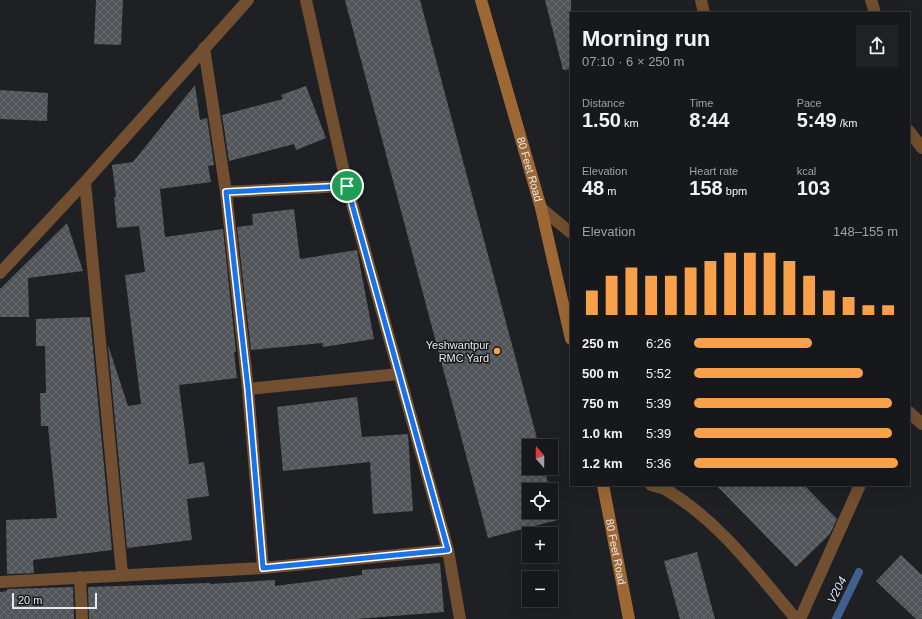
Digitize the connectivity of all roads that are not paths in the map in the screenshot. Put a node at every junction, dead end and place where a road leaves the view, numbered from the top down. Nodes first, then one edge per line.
1 (248, 0) edge
2 (306, 0) edge
3 (481, 0) edge
4 (701, 0) edge
5 (872, 0) edge
6 (704, 12) edge
7 (875, 12) edge
8 (204, 48) junction
9 (910, 132) edge
10 (922, 148) edge
11 (85, 182) junction
12 (347, 186) junction
13 (226, 192) junction
14 (542, 208) junction
15 (570, 232) edge
16 (0, 273) edge
17 (570, 334) edge
18 (399, 374) junction
19 (248, 389) junction
20 (910, 413) edge
21 (922, 424) edge
22 (603, 486) edge
23 (654, 486) edge
24 (860, 486) edge
25 (448, 550) junction
26 (263, 568) junction
27 (122, 574) junction
28 (80, 577) junction
29 (0, 582) edge
30 (82, 619) edge
31 (460, 619) edge
32 (629, 619) edge
33 (796, 619) edge
34 (800, 619) edge

1 - 8 street
2 - 12 street
3 - 14 street, 80 Feet Road
4 - 6 street
5 - 7 street
8 - 11 street
8 - 13 street
9 - 10 street
11 - 16 street
11 - 27 street
12 - 13 street
12 - 18 street
13 - 19 street
14 - 15 street
14 - 17 street, 80 Feet Road
18 - 19 street
18 - 25 street
19 - 26 street
20 - 21 street
22 - 32 street, 80 Feet Road
23 - 33 street
24 - 34 street
25 - 26 street
25 - 31 street
26 - 27 street
27 - 28 street
28 - 29 street
28 - 30 street

